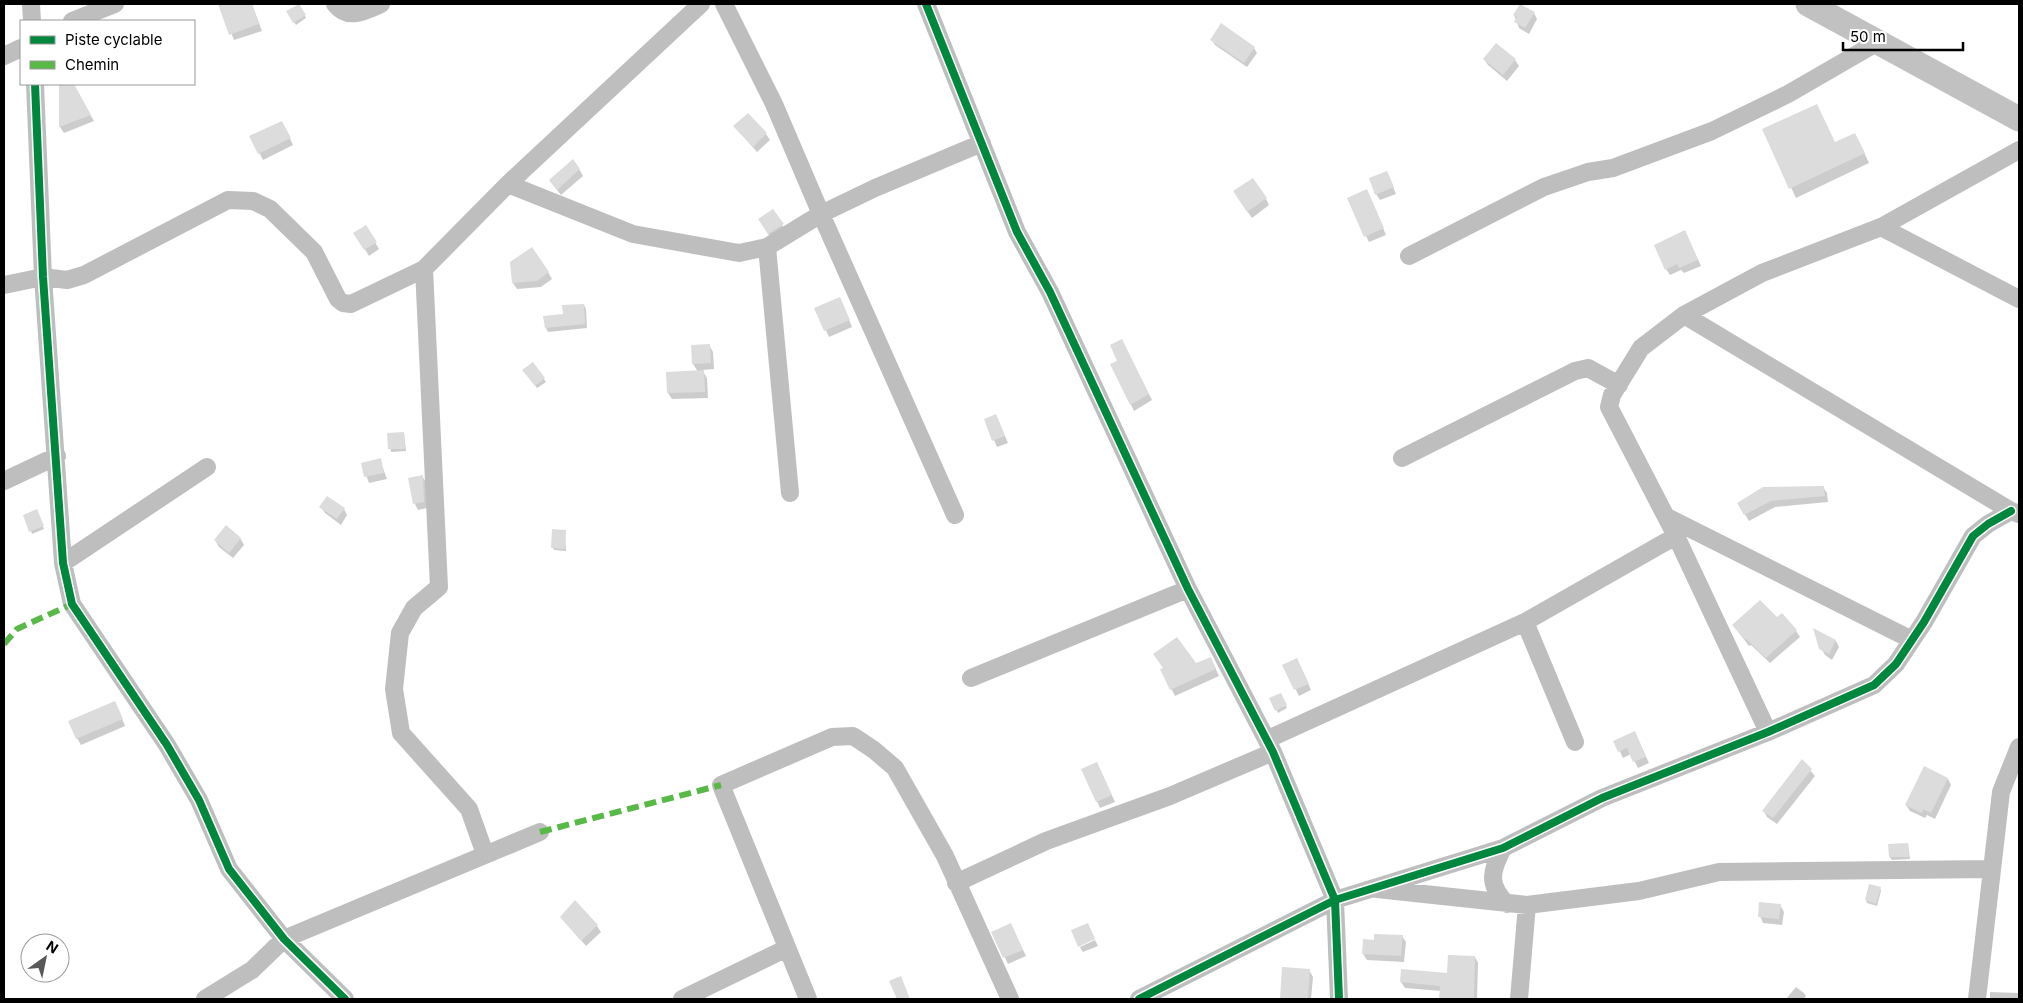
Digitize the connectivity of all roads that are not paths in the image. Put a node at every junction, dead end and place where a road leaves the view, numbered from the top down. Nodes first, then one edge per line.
1 (31, 4) edge
2 (115, 4) edge
3 (335, 4) edge
4 (380, 4) edge
5 (701, 4) edge
6 (724, 4) edge
7 (926, 4) edge
8 (1808, 4) edge
9 (32, 20) edge
10 (75, 20) edge
11 (1878, 42) junction
12 (20, 48) edge
13 (4, 56) edge
14 (35, 85) edge
15 (2019, 120) edge
16 (982, 143) junction
17 (2019, 150) edge
18 (508, 184) junction
19 (820, 214) junction
20 (1881, 227) junction
21 (768, 247) junction
22 (1410, 256) dead end
23 (424, 270) junction
24 (44, 278) junction
25 (4, 285) edge
26 (2019, 299) edge
27 (1684, 315) junction
28 (1619, 385) junction
29 (57, 456) junction
30 (1402, 458) dead end
31 (207, 467) dead end
32 (4, 481) edge
33 (790, 493) dead end
34 (2015, 512) edge
35 (955, 515) dead end
36 (1667, 517) junction
37 (1676, 536) junction
38 (63, 563) junction
39 (1188, 589) junction
40 (1525, 622) junction
41 (1912, 640) junction
42 (971, 678) dead end
43 (1768, 732) junction
44 (1575, 742) dead end
45 (1271, 746) junction
46 (2019, 746) edge
47 (540, 832) dead end
48 (1503, 848) junction
49 (485, 854) junction
50 (1991, 869) junction
51 (956, 883) junction
52 (1372, 889) junction
53 (1335, 900) junction
54 (1507, 904) junction
55 (1526, 905) junction
56 (284, 939) junction
57 (787, 948) junction
58 (205, 999) edge
59 (345, 999) edge
60 (682, 999) edge
61 (808, 999) edge
62 (1010, 999) edge
63 (1139, 999) edge
64 (1339, 999) edge
65 (1519, 999) edge
66 (1977, 999) edge

1 - 9 street
2 - 10 street
3 - 4 street
5 - 18 street
6 - 19 street
7 - 16 street
8 - 11 street
11 - 15 street
11 - 22 street
12 - 13 street
14 - 24 street
16 - 19 street
16 - 39 street
17 - 20 street
18 - 21 street
18 - 23 street
19 - 21 street
19 - 35 street
20 - 26 street
20 - 27 street
21 - 33 street
23 - 24 street
23 - 49 street
24 - 25 street
24 - 29 street
27 - 28 street
27 - 34 street
28 - 30 street
28 - 36 street
29 - 32 street
29 - 38 street
31 - 38 street
34 - 41 street
36 - 37 street
36 - 41 street
37 - 40 street
37 - 43 street
38 - 56 street
39 - 42 street
39 - 45 street
40 - 44 street
40 - 45 street
41 - 43 street
43 - 48 street
45 - 51 street
45 - 53 street
46 - 50 street
47 - 49 street
48 - 52 street
48 - 54 street
49 - 56 street
50 - 55 street
50 - 66 street
51 - 57 street
51 - 62 street
52 - 53 street
52 - 54 street
53 - 63 street
53 - 64 street
54 - 55 street
55 - 65 street
56 - 58 street
56 - 59 street
57 - 60 street
57 - 61 street

